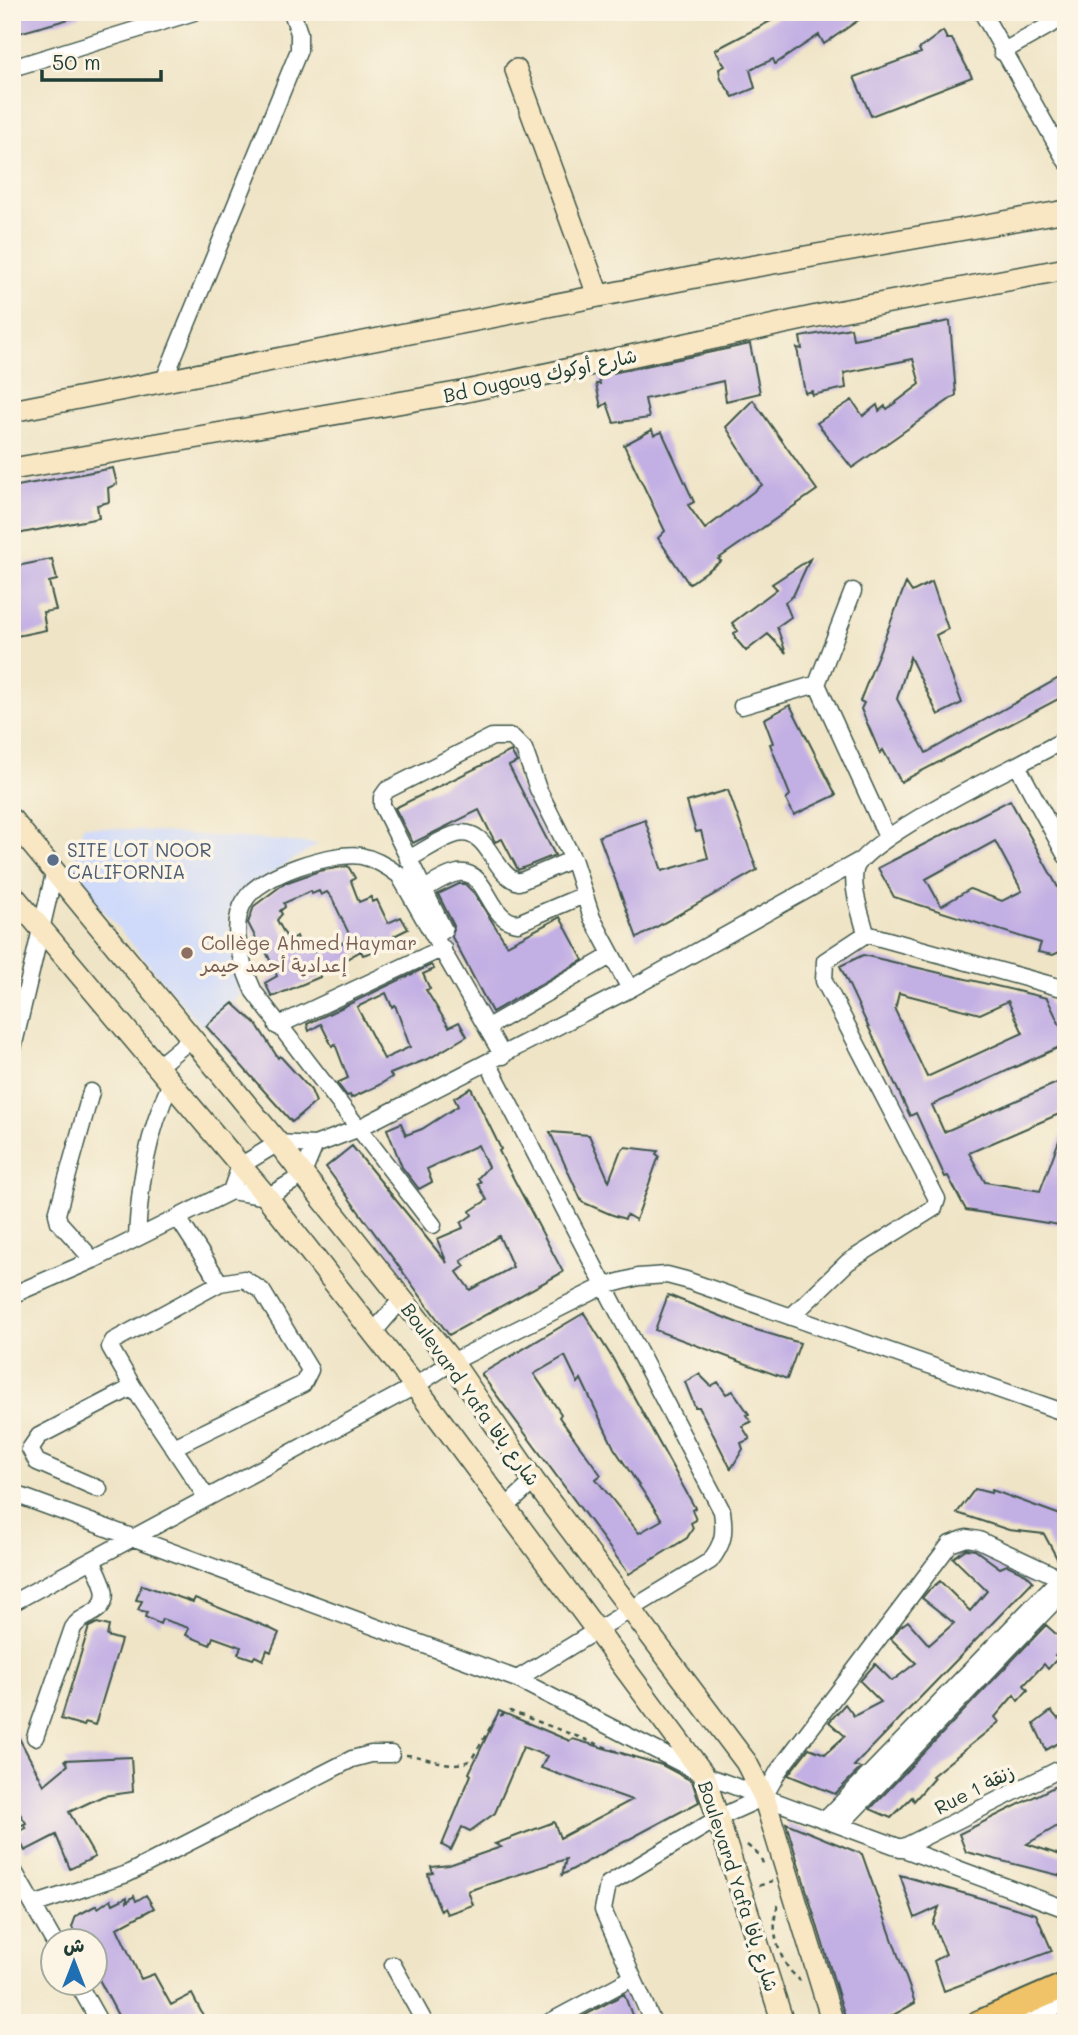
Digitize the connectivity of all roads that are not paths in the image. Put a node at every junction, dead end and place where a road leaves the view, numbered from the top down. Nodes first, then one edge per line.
1 (194, 12) edge
2 (292, 12) edge
3 (982, 12) edge
4 (1066, 16) edge
5 (1002, 52) junction
6 (12, 68) edge
7 (516, 70) dead end
8 (1066, 161) edge
9 (1066, 211) edge
10 (1066, 269) edge
11 (598, 295) junction
12 (164, 380) junction
13 (12, 411) edge
14 (12, 469) edge
15 (853, 591) dead end
16 (817, 684) junction
17 (742, 705) dead end
18 (1066, 738) edge
19 (1017, 765) junction
20 (12, 820) edge
21 (887, 837) junction
22 (1066, 856) edge
23 (408, 859) junction
24 (573, 859) junction
25 (859, 861) junction
26 (55, 870) junction
27 (423, 890) junction
28 (12, 894) edge
29 (584, 895) junction
30 (40, 929) junction
31 (866, 934) junction
32 (443, 948) junction
33 (612, 955) junction
34 (1062, 985) edge
35 (630, 989) junction
36 (1066, 1002) edge
37 (493, 1024) junction
38 (277, 1026) junction
39 (192, 1038) junction
40 (12, 1052) edge
41 (506, 1054) junction
42 (488, 1063) junction
43 (164, 1075) junction
44 (91, 1091) dead end
45 (357, 1129) junction
46 (278, 1143) junction
47 (315, 1145) junction
48 (240, 1166) junction
49 (302, 1176) junction
50 (231, 1191) junction
51 (267, 1197) junction
52 (178, 1217) junction
53 (433, 1225) dead end
54 (137, 1237) junction
55 (93, 1260) junction
56 (219, 1283) junction
57 (604, 1286) junction
58 (12, 1295) edge
59 (401, 1300) junction
60 (791, 1317) junction
61 (372, 1334) junction
62 (452, 1362) junction
63 (415, 1385) junction
64 (133, 1387) junction
65 (1066, 1413) edge
66 (174, 1447) junction
67 (534, 1481) junction
68 (99, 1489) dead end
69 (12, 1493) edge
70 (207, 1498) junction
71 (505, 1508) junction
72 (135, 1538) junction
73 (92, 1560) junction
74 (1064, 1580) edge
75 (12, 1603) edge
76 (631, 1608) junction
77 (596, 1628) junction
78 (517, 1679) junction
79 (35, 1737) dead end
80 (391, 1754) road end
81 (1066, 1766) edge
82 (704, 1775) junction
83 (764, 1797) junction
84 (720, 1817) junction
85 (832, 1823) junction
86 (901, 1849) junction
87 (12, 1868) edge
88 (33, 1905) junction
89 (1066, 1909) edge
90 (45, 1926) edge
91 (393, 1965) dead end
92 (632, 1978) junction
93 (1066, 1985) edge
94 (84, 1996) edge
95 (1066, 2000) edge
96 (1066, 2007) edge
97 (100, 2023) edge
98 (425, 2023) edge
99 (548, 2023) edge
100 (653, 2023) edge
101 (783, 2023) edge
102 (834, 2023) edge
103 (979, 2023) edge
104 (1016, 2023) edge
105 (1031, 2023) edge

1 - 6 street
2 - 12 street
3 - 5 street
4 - 5 street
5 - 8 street
7 - 11 street
9 - 11 street
10 - 14 street, Bd Ougoug شارع أوكوك
11 - 12 street
12 - 13 street
15 - 16 street
16 - 17 street
16 - 21 street
18 - 19 street
19 - 21 street
19 - 22 street
20 - 26 street, Boulevard Yafa شارع يافا
21 - 25 street
23 - 24 street
23 - 24 street
23 - 27 street
24 - 29 street
25 - 31 street
25 - 35 street
26 - 30 street
26 - 39 street, Boulevard Yafa شارع يافا
27 - 29 street
27 - 37 street
28 - 30 street, Boulevard Yafa شارع يافا
29 - 33 street
30 - 40 street
30 - 43 street, Boulevard Yafa شارع يافا
31 - 34 street
31 - 60 street
32 - 38 street
32 - 38 street
32 - 41 street
33 - 35 street
33 - 37 street
34 - 36 street
35 - 41 street
37 - 41 street
38 - 45 street
39 - 43 street
39 - 46 street, Boulevard Yafa شارع يافا
41 - 42 street
42 - 45 street
42 - 57 street
43 - 48 street, Boulevard Yafa شارع يافا
43 - 54 street
44 - 55 street
45 - 47 street
45 - 53 street
46 - 47 street
46 - 48 street
46 - 49 street, Boulevard Yafa شارع يافا
47 - 49 street
48 - 50 street
48 - 51 street, Boulevard Yafa شارع يافا
49 - 51 street
49 - 59 street, Boulevard Yafa شارع يافا
50 - 51 street
50 - 52 street
51 - 61 street, Boulevard Yafa شارع يافا
52 - 54 street
52 - 56 street
54 - 55 street
55 - 58 street
56 - 64 street
56 - 66 street
57 - 60 street
57 - 62 street
57 - 76 street
59 - 61 street
59 - 62 street, Boulevard Yafa شارع يافا
60 - 65 street
61 - 63 street, Boulevard Yafa شارع يافا
62 - 63 street
62 - 67 street, Boulevard Yafa شارع يافا
63 - 70 street
63 - 71 street, Boulevard Yafa شارع يافا
64 - 66 street
64 - 68 street
66 - 70 street
67 - 71 street
67 - 76 street, Boulevard Yafa شارع يافا
69 - 72 street
70 - 72 street
71 - 77 street, Boulevard Yafa شارع يافا
72 - 73 street
72 - 78 street
73 - 75 street
73 - 79 street
74 - 83 street
74 - 85 street
76 - 77 street
76 - 83 street, Boulevard Yafa شارع يافا
77 - 78 street
77 - 82 street, Boulevard Yafa شارع يافا
78 - 82 street
80 - 88 street
81 - 86 street, Rue 1 زنقة
82 - 83 street
82 - 84 street, Boulevard Yafa شارع يافا
83 - 84 street
83 - 85 street
83 - 102 street, Boulevard Yafa شارع يافا
84 - 92 street
84 - 101 street, Boulevard Yafa شارع يافا
85 - 86 street
86 - 89 street
87 - 88 street
88 - 90 street
91 - 98 street
92 - 99 street
92 - 100 street
93 - 103 main road
94 - 97 street
95 - 104 lane
96 - 105 lane

